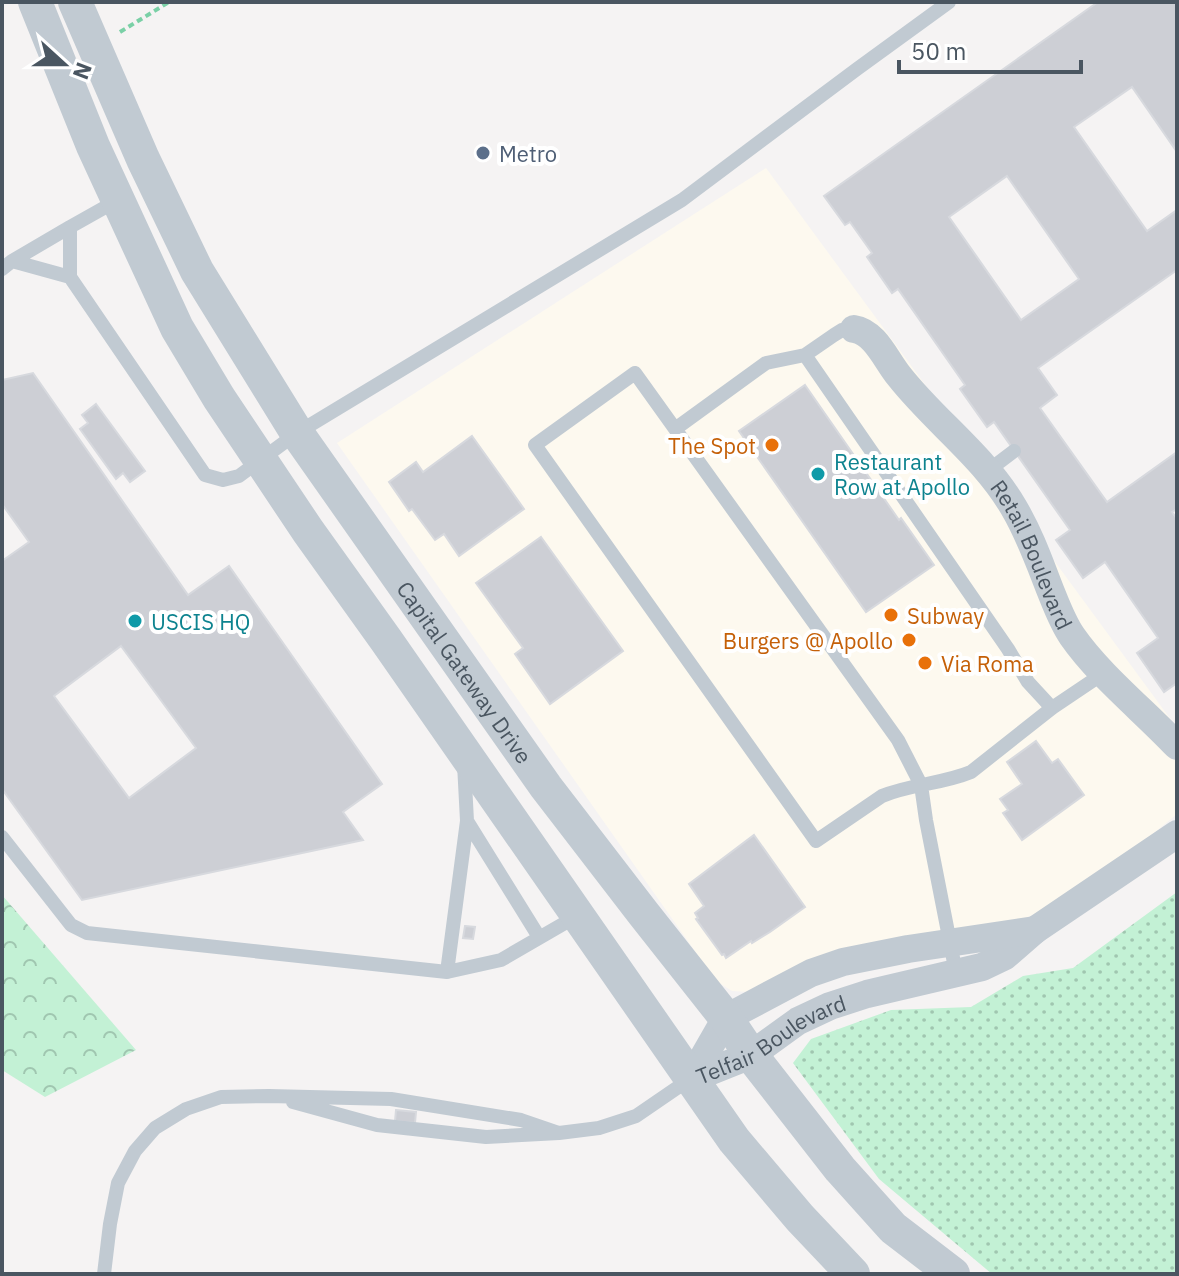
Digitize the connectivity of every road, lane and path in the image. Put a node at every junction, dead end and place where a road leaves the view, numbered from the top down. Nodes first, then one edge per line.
1 (35, 2) edge
2 (169, 2) edge
3 (949, 2) edge
4 (85, 24) edge
5 (118, 200) junction
6 (70, 227) junction
7 (7, 265) edge
8 (70, 277) junction
9 (854, 329) joint
10 (805, 355) junction
11 (675, 429) junction
12 (297, 433) junction
13 (1014, 451) dead end
14 (261, 459) junction
15 (989, 470) junction
16 (1104, 673) junction
17 (1052, 708) junction
18 (1177, 746) edge
19 (463, 752) junction
20 (921, 785) junction
21 (467, 821) junction
22 (1177, 834) edge
23 (2, 837) edge
24 (578, 916) junction
25 (1035, 930) junction
26 (539, 937) junction
27 (950, 943) junction
28 (447, 972) junction
29 (956, 973) junction
30 (726, 1018) junction
31 (751, 1055) junction
32 (691, 1079) junction
33 (269, 1096) junction
34 (559, 1133) junction
35 (104, 1274) edge
36 (853, 1274) edge
37 (953, 1274) edge

1 - 5 street
2 - 4 path
3 - 12 lane
4 - 12 street, Capital Gateway Drive
5 - 6 lane
5 - 14 street
6 - 7 lane
6 - 8 lane
7 - 8 lane
8 - 14 lane
9 - 10 lane
9 - 15 street, Retail Boulevard
10 - 11 lane
10 - 17 lane
11 - 20 lane
11 - 20 lane
12 - 14 lane
12 - 30 street, Capital Gateway Drive
13 - 15 lane
14 - 19 street
15 - 16 street, Retail Boulevard
16 - 17 lane
16 - 18 street, Retail Boulevard
17 - 20 lane
19 - 21 lane
19 - 24 street
20 - 27 lane
21 - 26 lane
21 - 28 lane
22 - 25 street, Telfair Boulevard
23 - 28 lane
24 - 26 lane
24 - 32 street
25 - 27 street, Telfair Boulevard
25 - 29 street, Telfair Boulevard
26 - 28 lane
27 - 29 lane
27 - 30 street, Telfair Boulevard
29 - 31 street, Telfair Boulevard
30 - 31 street, Capital Gateway Drive
30 - 32 street, Telfair Boulevard
31 - 32 street, Telfair Boulevard
31 - 37 street, Capital Gateway Drive
32 - 34 lane
32 - 36 street
33 - 34 lane
33 - 34 lane
33 - 35 lane

